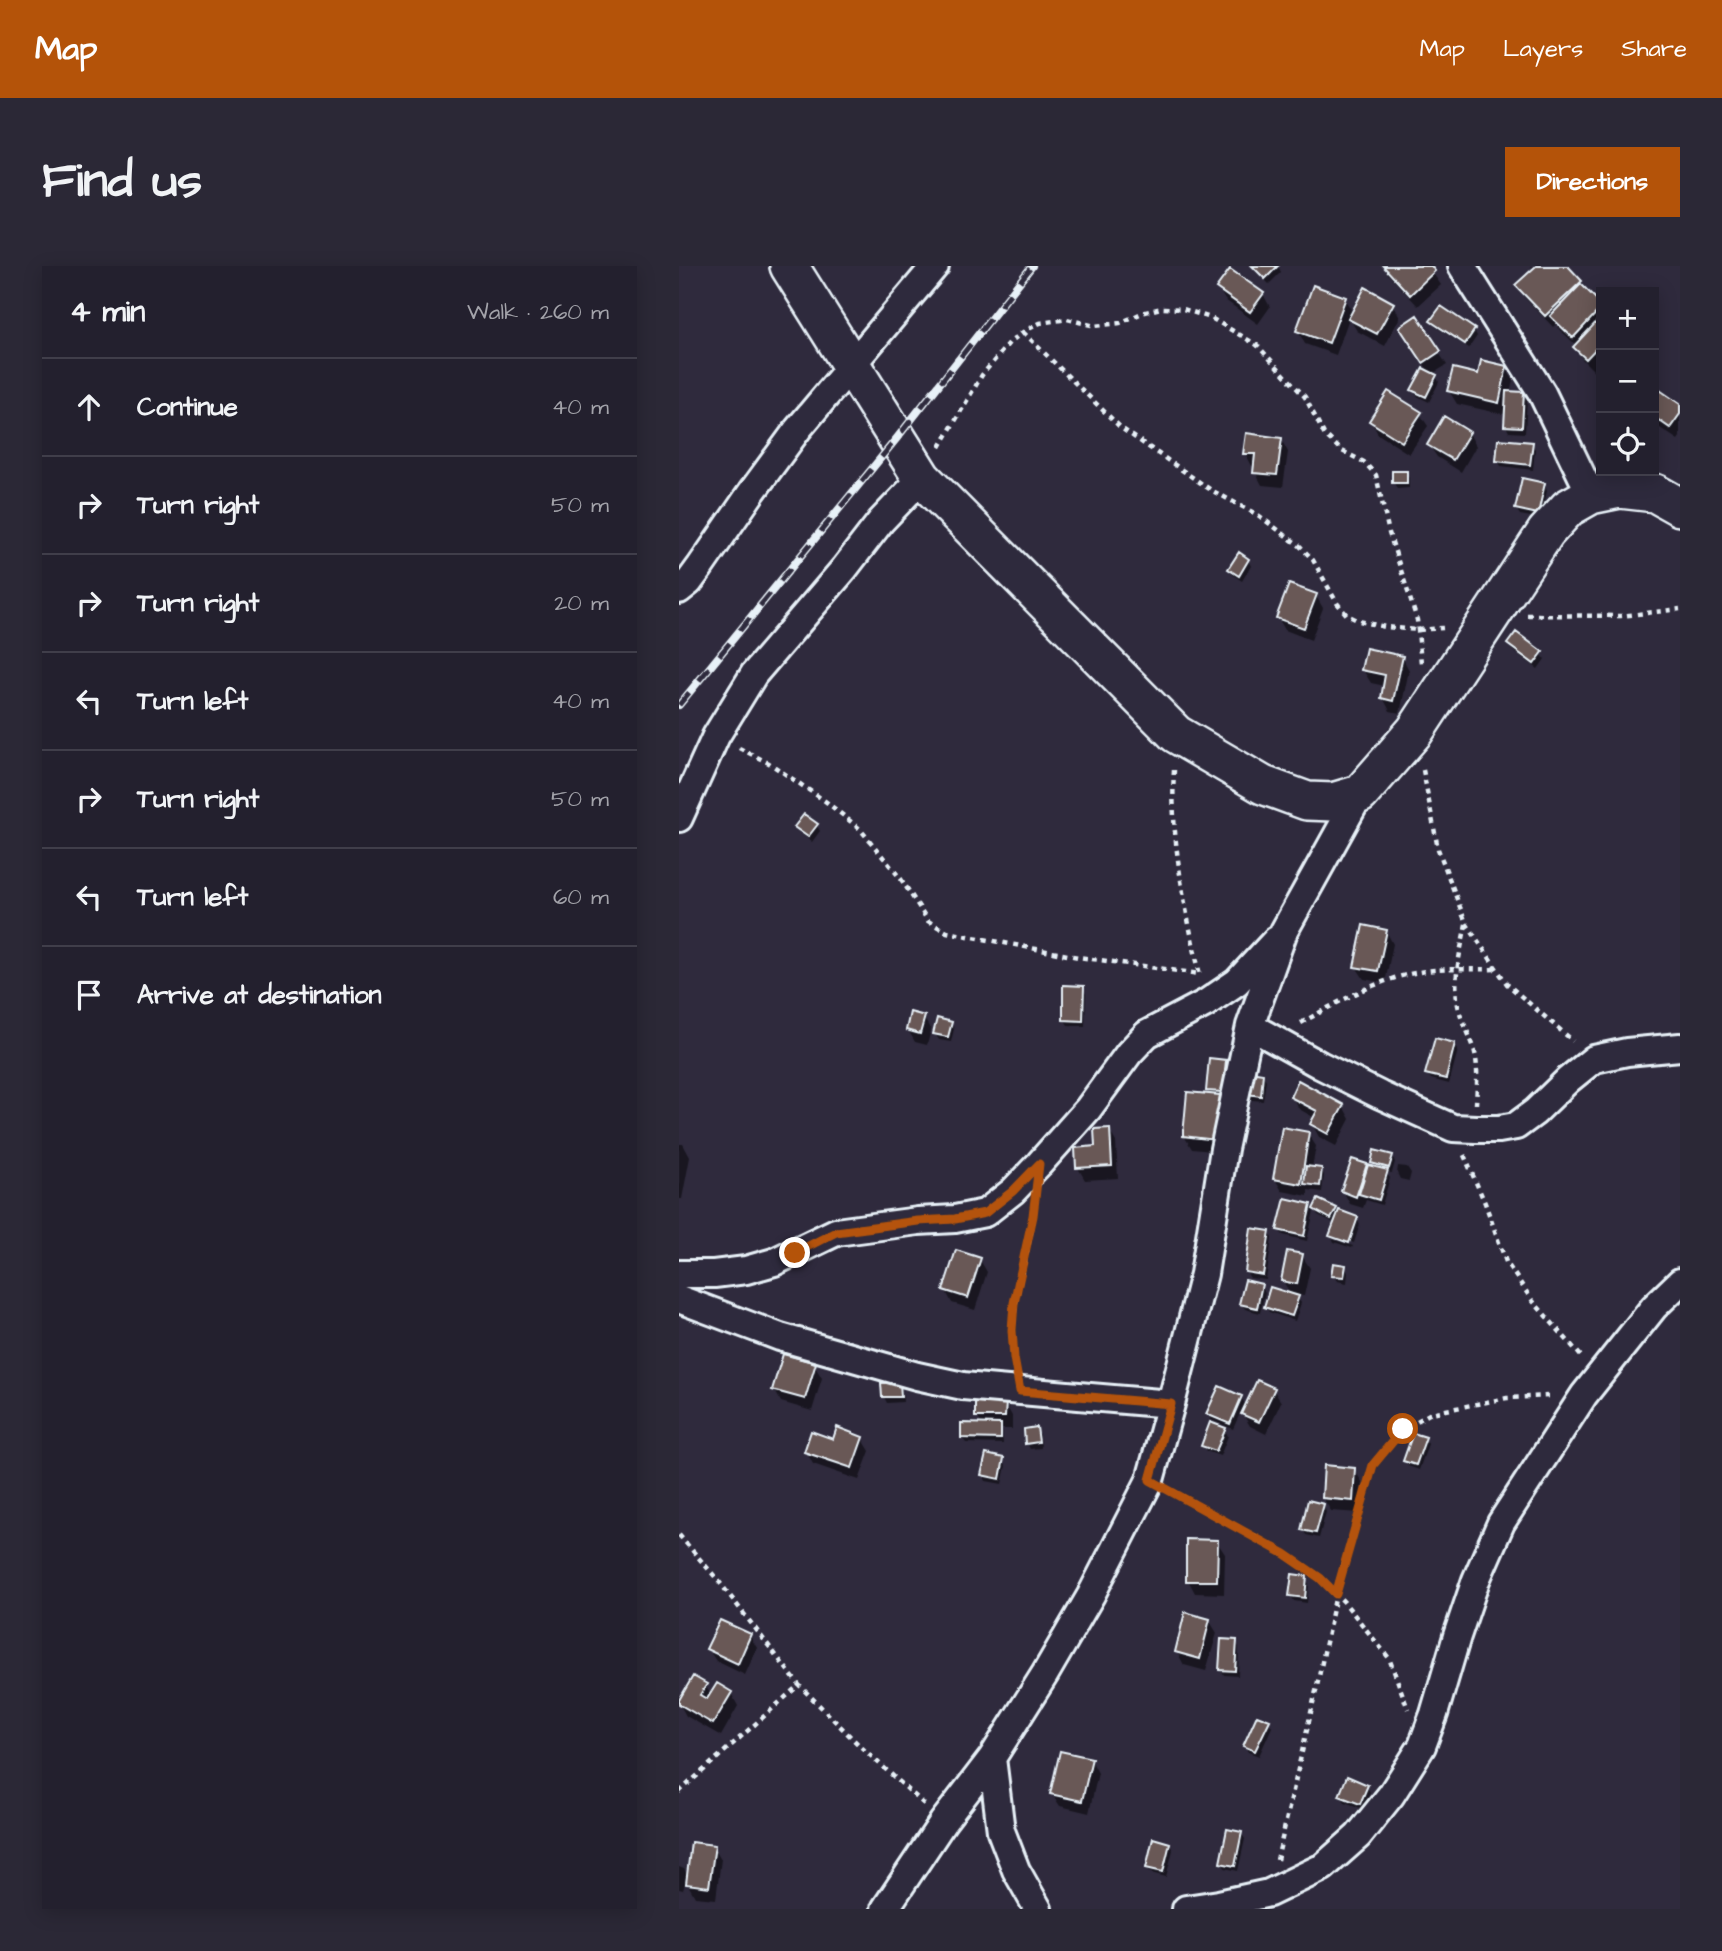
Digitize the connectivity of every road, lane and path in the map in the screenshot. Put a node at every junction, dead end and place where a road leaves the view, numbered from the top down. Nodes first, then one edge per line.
1 (789, 266) edge
2 (936, 266) edge
3 (1462, 266) edge
4 (1023, 332) junction
5 (852, 363) junction
6 (922, 478) junction
7 (1591, 495) junction
8 (1680, 507) edge
9 (679, 590) edge
10 (1680, 609) edge
11 (1488, 621) junction
12 (1418, 630) junction
13 (1421, 666) dead end
14 (1415, 732) junction
15 (1176, 734) junction
16 (716, 736) junction
17 (1360, 793) junction
18 (679, 818) edge
19 (1466, 923) junction
20 (1284, 931) junction
21 (1497, 969) junction
22 (1457, 970) junction
23 (1200, 974) junction
24 (1206, 1003) junction
25 (1261, 1032) junction
26 (1680, 1047) edge
27 (1594, 1059) junction
28 (1464, 1129) junction
29 (1039, 1164) junction
30 (679, 1274) edge
31 (1680, 1282) edge
32 (679, 1299) edge
33 (1591, 1386) junction
34 (1020, 1391) junction
35 (1171, 1404) junction
36 (1150, 1480) junction
37 (679, 1535) edge
38 (1336, 1594) junction
39 (799, 1685) junction
40 (1422, 1746) junction
41 (992, 1758) junction
42 (679, 1791) edge
43 (943, 1822) junction
44 (1269, 1892) junction
45 (885, 1909) edge
46 (1038, 1909) edge
47 (1186, 1909) edge

1 - 5 street
2 - 5 street
3 - 7 street
4 - 6 path
4 - 12 path
4 - 12 path
5 - 6 street
5 - 9 street
6 - 15 street
6 - 16 street
7 - 8 street
7 - 11 street
10 - 11 path
11 - 12 path
11 - 14 street
12 - 13 path
14 - 17 street
14 - 19 path
15 - 17 street
15 - 23 path
16 - 18 street
16 - 23 path
17 - 20 street
19 - 21 path
19 - 22 path
20 - 24 street
20 - 25 street
21 - 22 path
21 - 27 path
22 - 25 path
22 - 28 path
23 - 24 path
24 - 29 street
25 - 28 street
25 - 35 street
26 - 27 street
27 - 28 street
28 - 33 path
29 - 30 street
29 - 34 path
31 - 33 street
32 - 34 street
33 - 38 path
33 - 40 street
34 - 35 street
35 - 36 street
36 - 38 path
36 - 41 street
37 - 39 path
38 - 40 path
38 - 44 path
39 - 42 path
39 - 43 path
40 - 44 street
41 - 43 street
41 - 46 street
43 - 45 street
44 - 47 street

